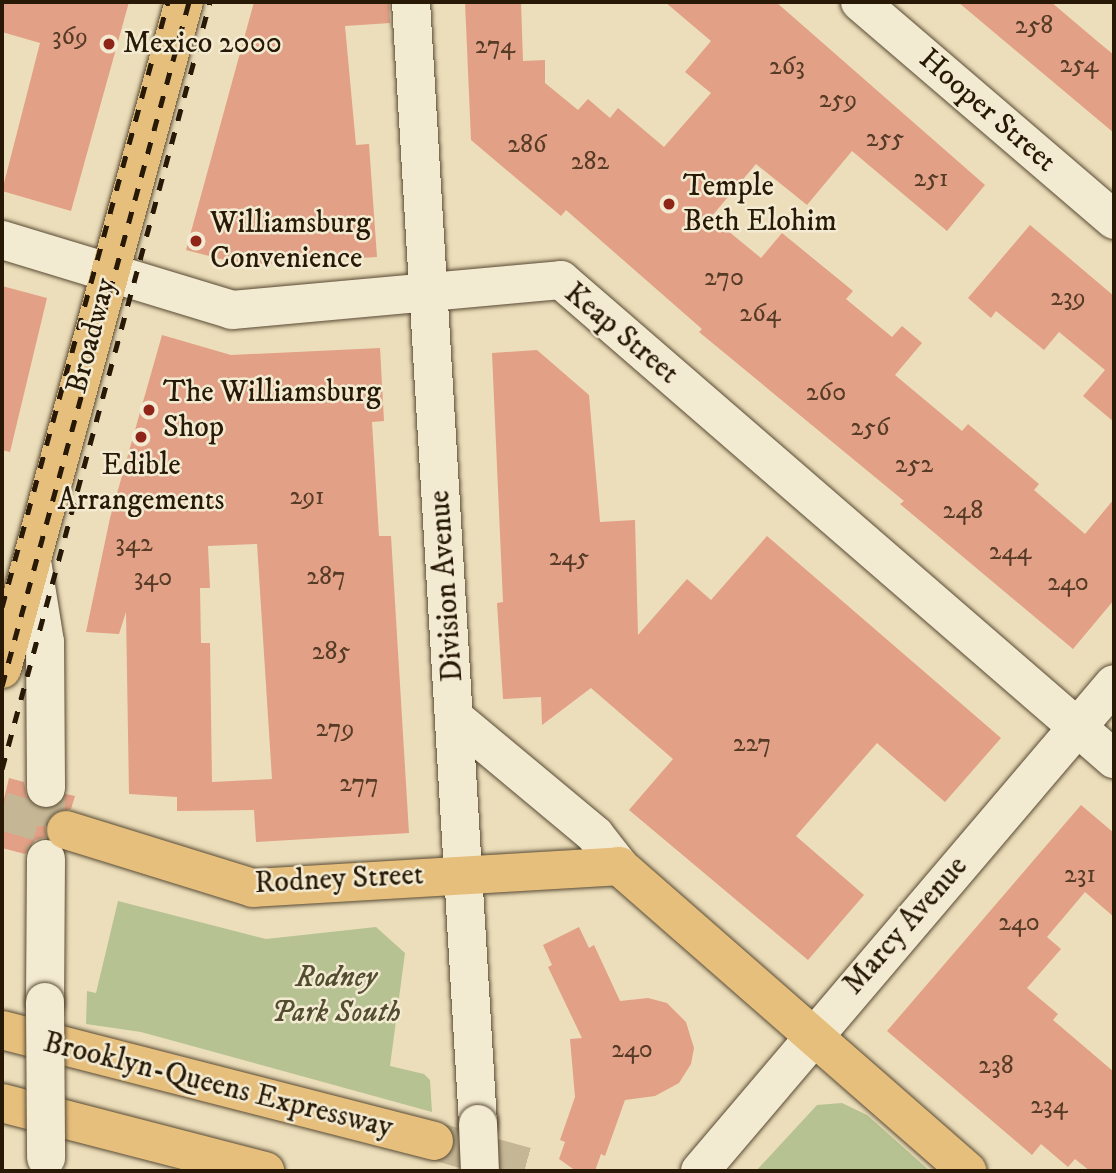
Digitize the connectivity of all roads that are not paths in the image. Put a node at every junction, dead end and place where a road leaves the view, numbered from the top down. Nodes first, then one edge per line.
1 (184, 2) edge
2 (411, 2) edge
3 (860, 2) edge
4 (1114, 220) edge
5 (2, 240) edge
6 (110, 273) junction
7 (428, 291) junction
8 (32, 561) junction
9 (2, 669) edge
10 (1114, 684) edge
11 (456, 719) junction
12 (1077, 727) junction
13 (1114, 759) edge
14 (46, 788) tunnel mouth
15 (56, 844) joint
16 (619, 866) junction
17 (465, 873) junction
18 (2, 1030) edge
19 (811, 1037) junction
20 (2, 1103) edge
21 (434, 1141) tunnel mouth
22 (46, 1165) edge
23 (265, 1171) edge
24 (480, 1171) edge
25 (700, 1171) edge
26 (967, 1171) edge

1 - 6 main road, Broadway
2 - 7 street, Division Avenue
3 - 4 street, Hooper Street
5 - 6 street, Keap Street
6 - 7 street, Keap Street
6 - 8 main road, Broadway
7 - 11 street, Division Avenue
7 - 12 street, Keap Street
8 - 9 main road, Broadway
8 - 14 street
10 - 12 street, Marcy Avenue
11 - 16 street
11 - 17 street, Division Avenue
12 - 13 street, Keap Street
12 - 19 street, Marcy Avenue
15 - 17 main road, Rodney Street
15 - 22 street, bridge
16 - 17 main road, Rodney Street
16 - 19 main road
17 - 24 street, Division Avenue, bridge
18 - 21 main road, Brooklyn-Queens Expressway
19 - 25 street, Marcy Avenue
19 - 26 main road
20 - 23 main road

